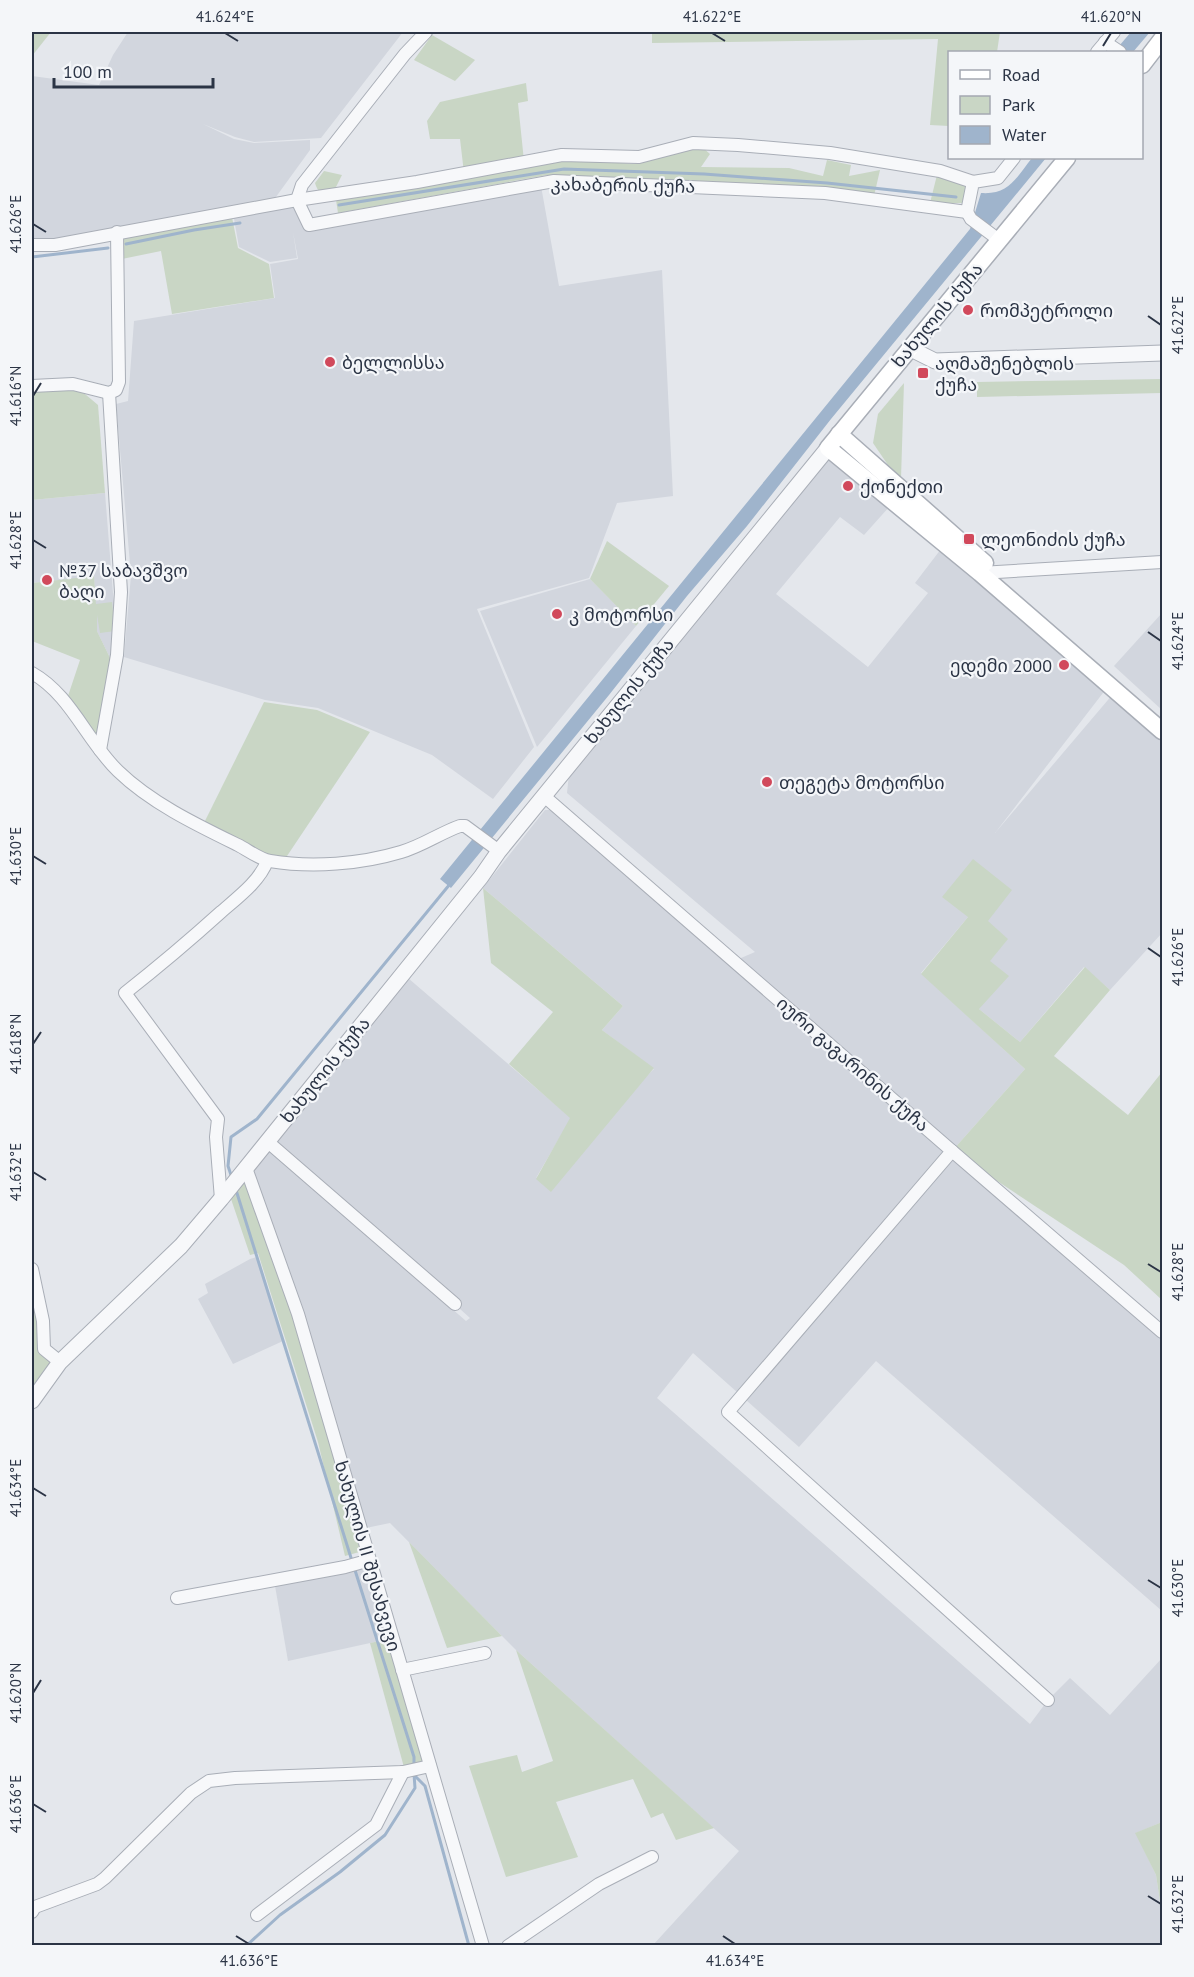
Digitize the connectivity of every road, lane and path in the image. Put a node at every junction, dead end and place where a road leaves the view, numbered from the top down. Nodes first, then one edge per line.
1 (426, 32) edge
2 (1114, 32) edge
3 (1162, 39) edge
4 (1109, 49) edge
5 (1143, 64) edge
6 (1013, 159) edge
7 (1065, 159) edge
8 (973, 182) junction
9 (297, 200) junction
10 (969, 216) junction
11 (117, 232) junction
12 (994, 236) junction
13 (32, 244) edge
14 (909, 348) junction
15 (1162, 353) edge
16 (32, 386) edge
17 (109, 393) junction
18 (839, 434) junction
19 (828, 448) junction
20 (1162, 562) edge
21 (988, 573) junction
22 (32, 672) edge
23 (1162, 716) edge
24 (1162, 731) edge
25 (100, 750) junction
26 (544, 796) junction
27 (500, 851) junction
28 (267, 861) junction
29 (268, 1142) junction
30 (951, 1151) junction
31 (244, 1170) junction
32 (224, 1195) junction
33 (32, 1269) edge
34 (455, 1304) dead end
35 (1162, 1332) edge
36 (60, 1362) junction
37 (32, 1401) edge
38 (370, 1560) junction
39 (177, 1598) dead end
40 (485, 1653) dead end
41 (402, 1670) junction
42 (1048, 1700) dead end
43 (430, 1766) junction
44 (404, 1771) junction
45 (652, 1857) dead end
46 (32, 1912) edge
47 (257, 1915) dead end
48 (483, 1946) edge
49 (508, 1946) edge

1 - 9 street
2 - 4 street
3 - 5 main road
6 - 8 street
7 - 12 main road, ხახულის ქუჩა
8 - 9 street, კახაბერის ქუჩა
8 - 10 street
9 - 10 street, კახაბერის ქუჩა
9 - 11 street
10 - 12 street
11 - 13 street
11 - 17 street
12 - 14 main road, ხახულის ქუჩა
14 - 15 street
14 - 18 main road, ხახულის ქუჩა
16 - 17 street
17 - 25 street
18 - 19 main road, ხახულის ქუჩა
18 - 21 main road
19 - 21 main road
19 - 26 street, ხახულის ქუჩა
20 - 21 street
21 - 23 main road
21 - 24 main road
22 - 25 street
25 - 28 street
26 - 27 street, ხახულის ქუჩა
26 - 30 street, იური გაგარინის ქუჩა
27 - 28 street
27 - 29 street, ხახულის ქუჩა
28 - 32 street
29 - 31 street, ხახულის ქუჩა
29 - 34 street
30 - 35 street, იური გაგარინის ქუჩა
30 - 42 street
31 - 32 street, ხახულის ქუჩა
31 - 38 street, ხახულის II შესახვევი
32 - 36 street
33 - 36 street
36 - 37 street
38 - 39 street
38 - 41 street, ხახულის II შესახვევი
40 - 41 street
41 - 43 street, ხახულის II შესახვევი
43 - 44 street
43 - 48 street, ხახულის II შესახვევი
44 - 46 street
44 - 47 street
45 - 49 street

